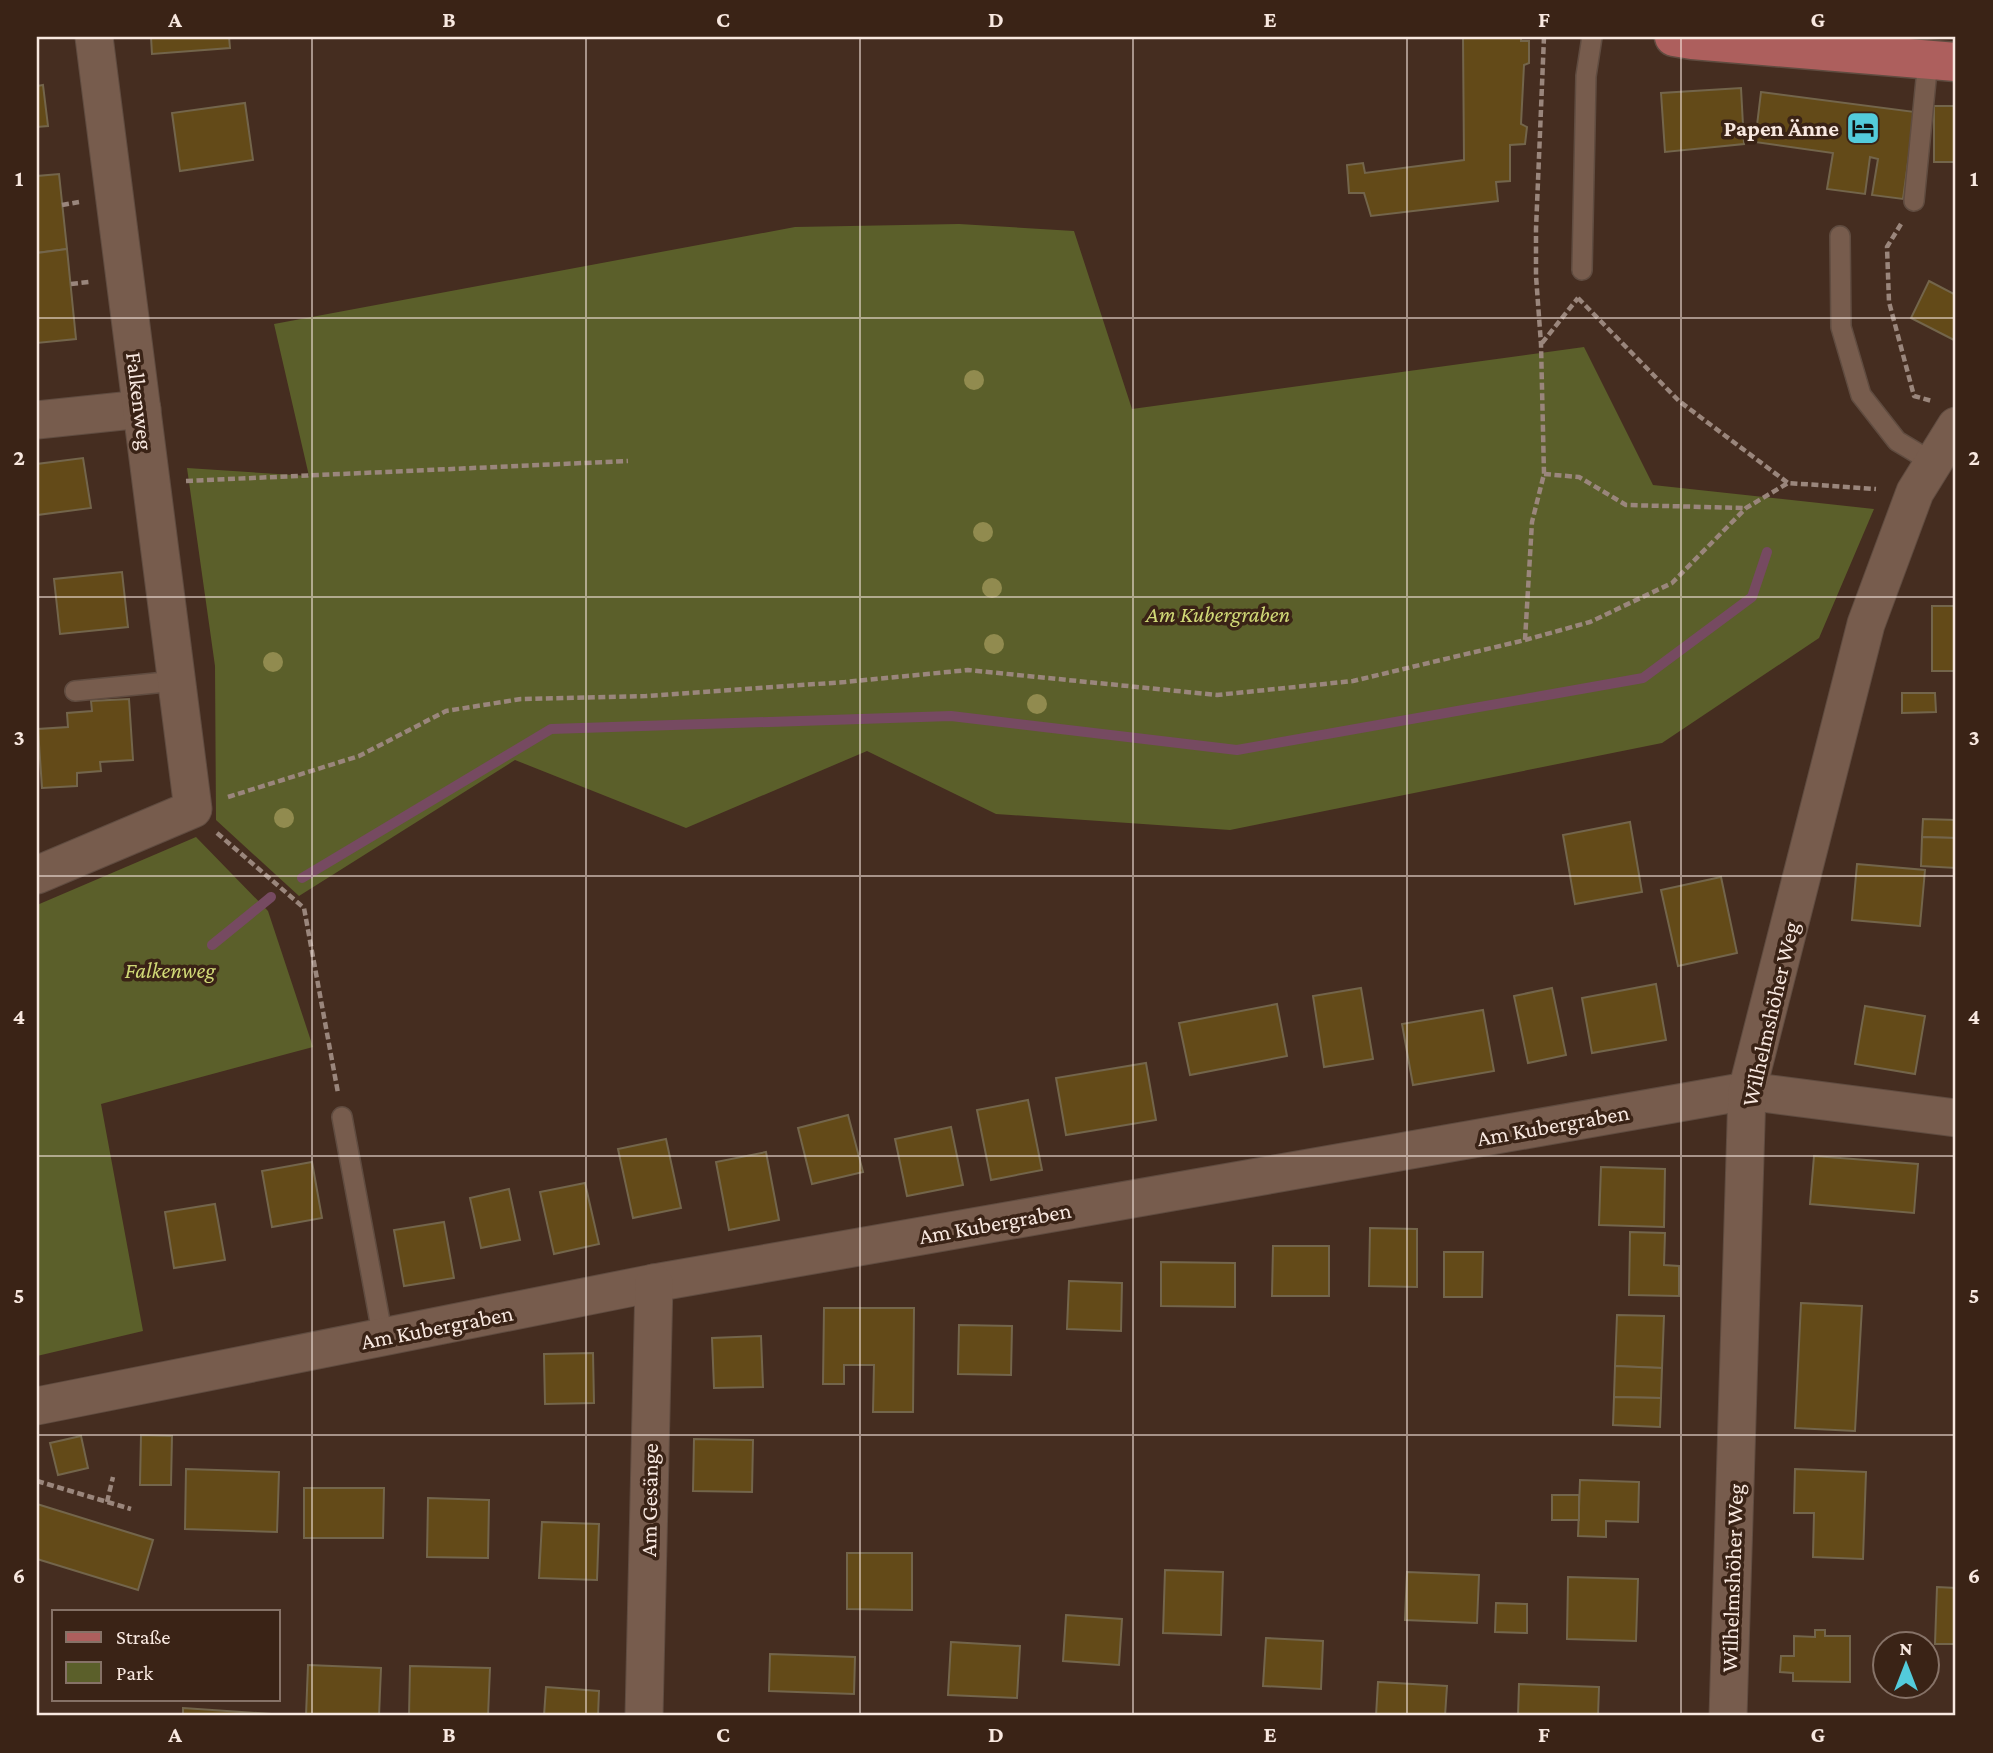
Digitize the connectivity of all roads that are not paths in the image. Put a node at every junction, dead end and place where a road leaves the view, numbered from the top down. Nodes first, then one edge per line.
1 (94, 37) edge
2 (1592, 37) edge
3 (1684, 38) edge
4 (1942, 61) edge
5 (1914, 201) road end
6 (1840, 236) dead end
7 (1583, 270) road end
8 (142, 409) junction
9 (1946, 414) edge
10 (37, 420) edge
11 (1923, 477) junction
12 (176, 681) junction
13 (75, 691) dead end
14 (37, 875) edge
15 (1747, 1091) junction
16 (342, 1118) road end
17 (1956, 1118) edge
18 (654, 1283) junction
19 (383, 1338) junction
20 (37, 1406) edge
21 (644, 1716) edge
22 (1728, 1716) edge

1 - 8 street, Falkenweg
2 - 7 lane
3 - 4 main road
4 - 5 lane
6 - 11 lane
8 - 10 street
8 - 12 street, Falkenweg
9 - 11 street, Wilhelmshöher Weg
11 - 15 street, Wilhelmshöher Weg
12 - 13 lane
12 - 14 street, Falkenweg
15 - 17 street, Am Kubergraben
15 - 18 street, Am Kubergraben
15 - 22 street, Wilhelmshöher Weg
16 - 19 lane
18 - 19 street, Am Kubergraben
18 - 21 street, Am Gesänge
19 - 20 street, Am Kubergraben

